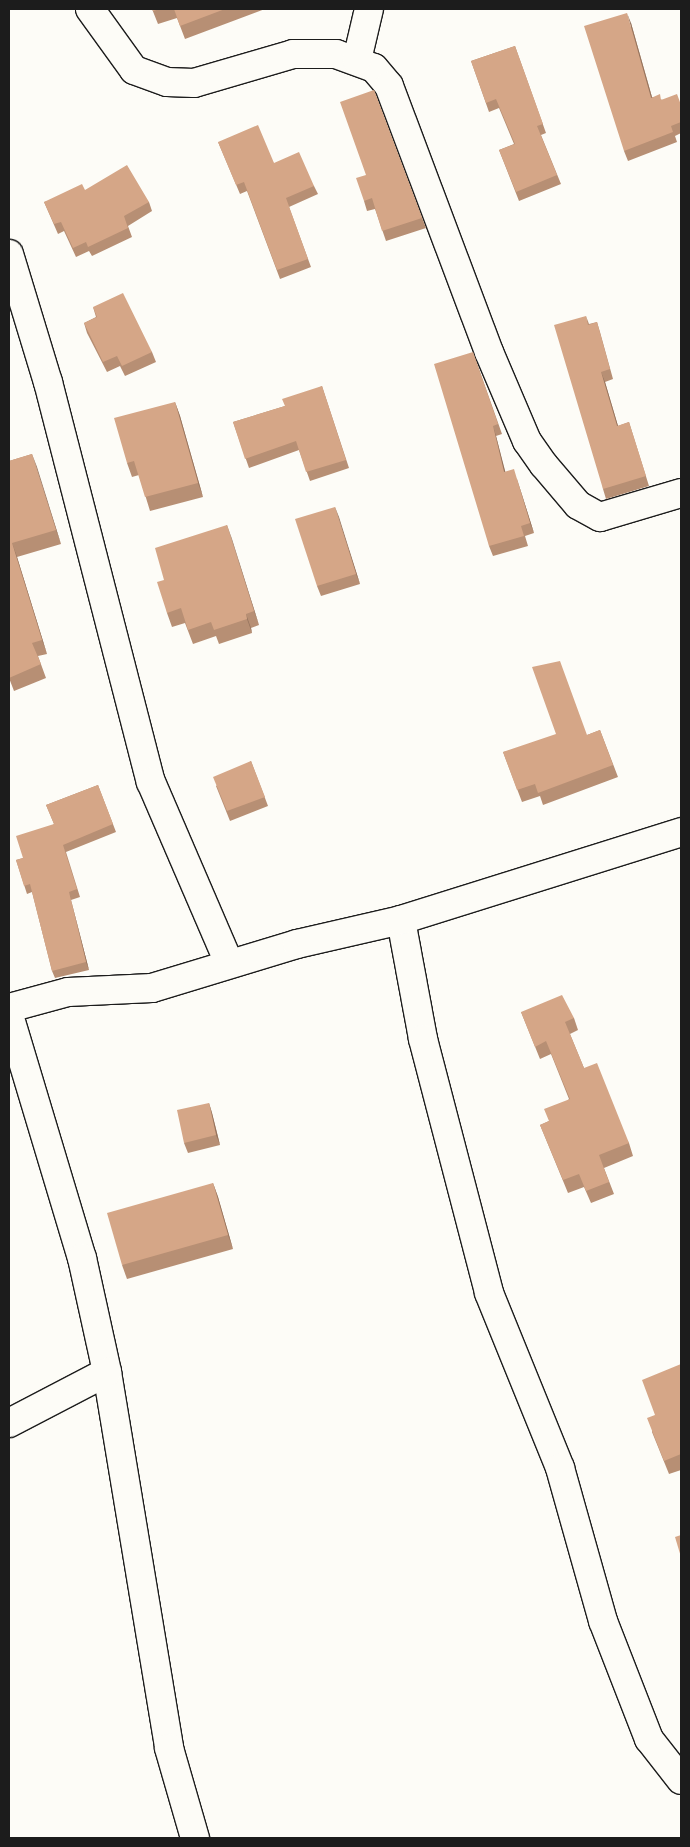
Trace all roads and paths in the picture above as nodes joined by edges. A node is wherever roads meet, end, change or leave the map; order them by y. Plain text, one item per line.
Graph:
1 (90, 9) edge
2 (369, 9) edge
3 (357, 60) junction
4 (9, 254) edge
5 (681, 493) edge
6 (681, 832) edge
7 (401, 920) junction
8 (228, 963) junction
9 (9, 1008) edge
10 (9, 1015) edge
11 (107, 1372) junction
12 (9, 1423) edge
13 (681, 1780) edge
14 (194, 1838) edge

1 - 3 street
2 - 3 street
3 - 5 street
4 - 8 street
6 - 7 street
7 - 8 street
7 - 13 street
8 - 9 street
10 - 11 street
11 - 12 street
11 - 14 street

